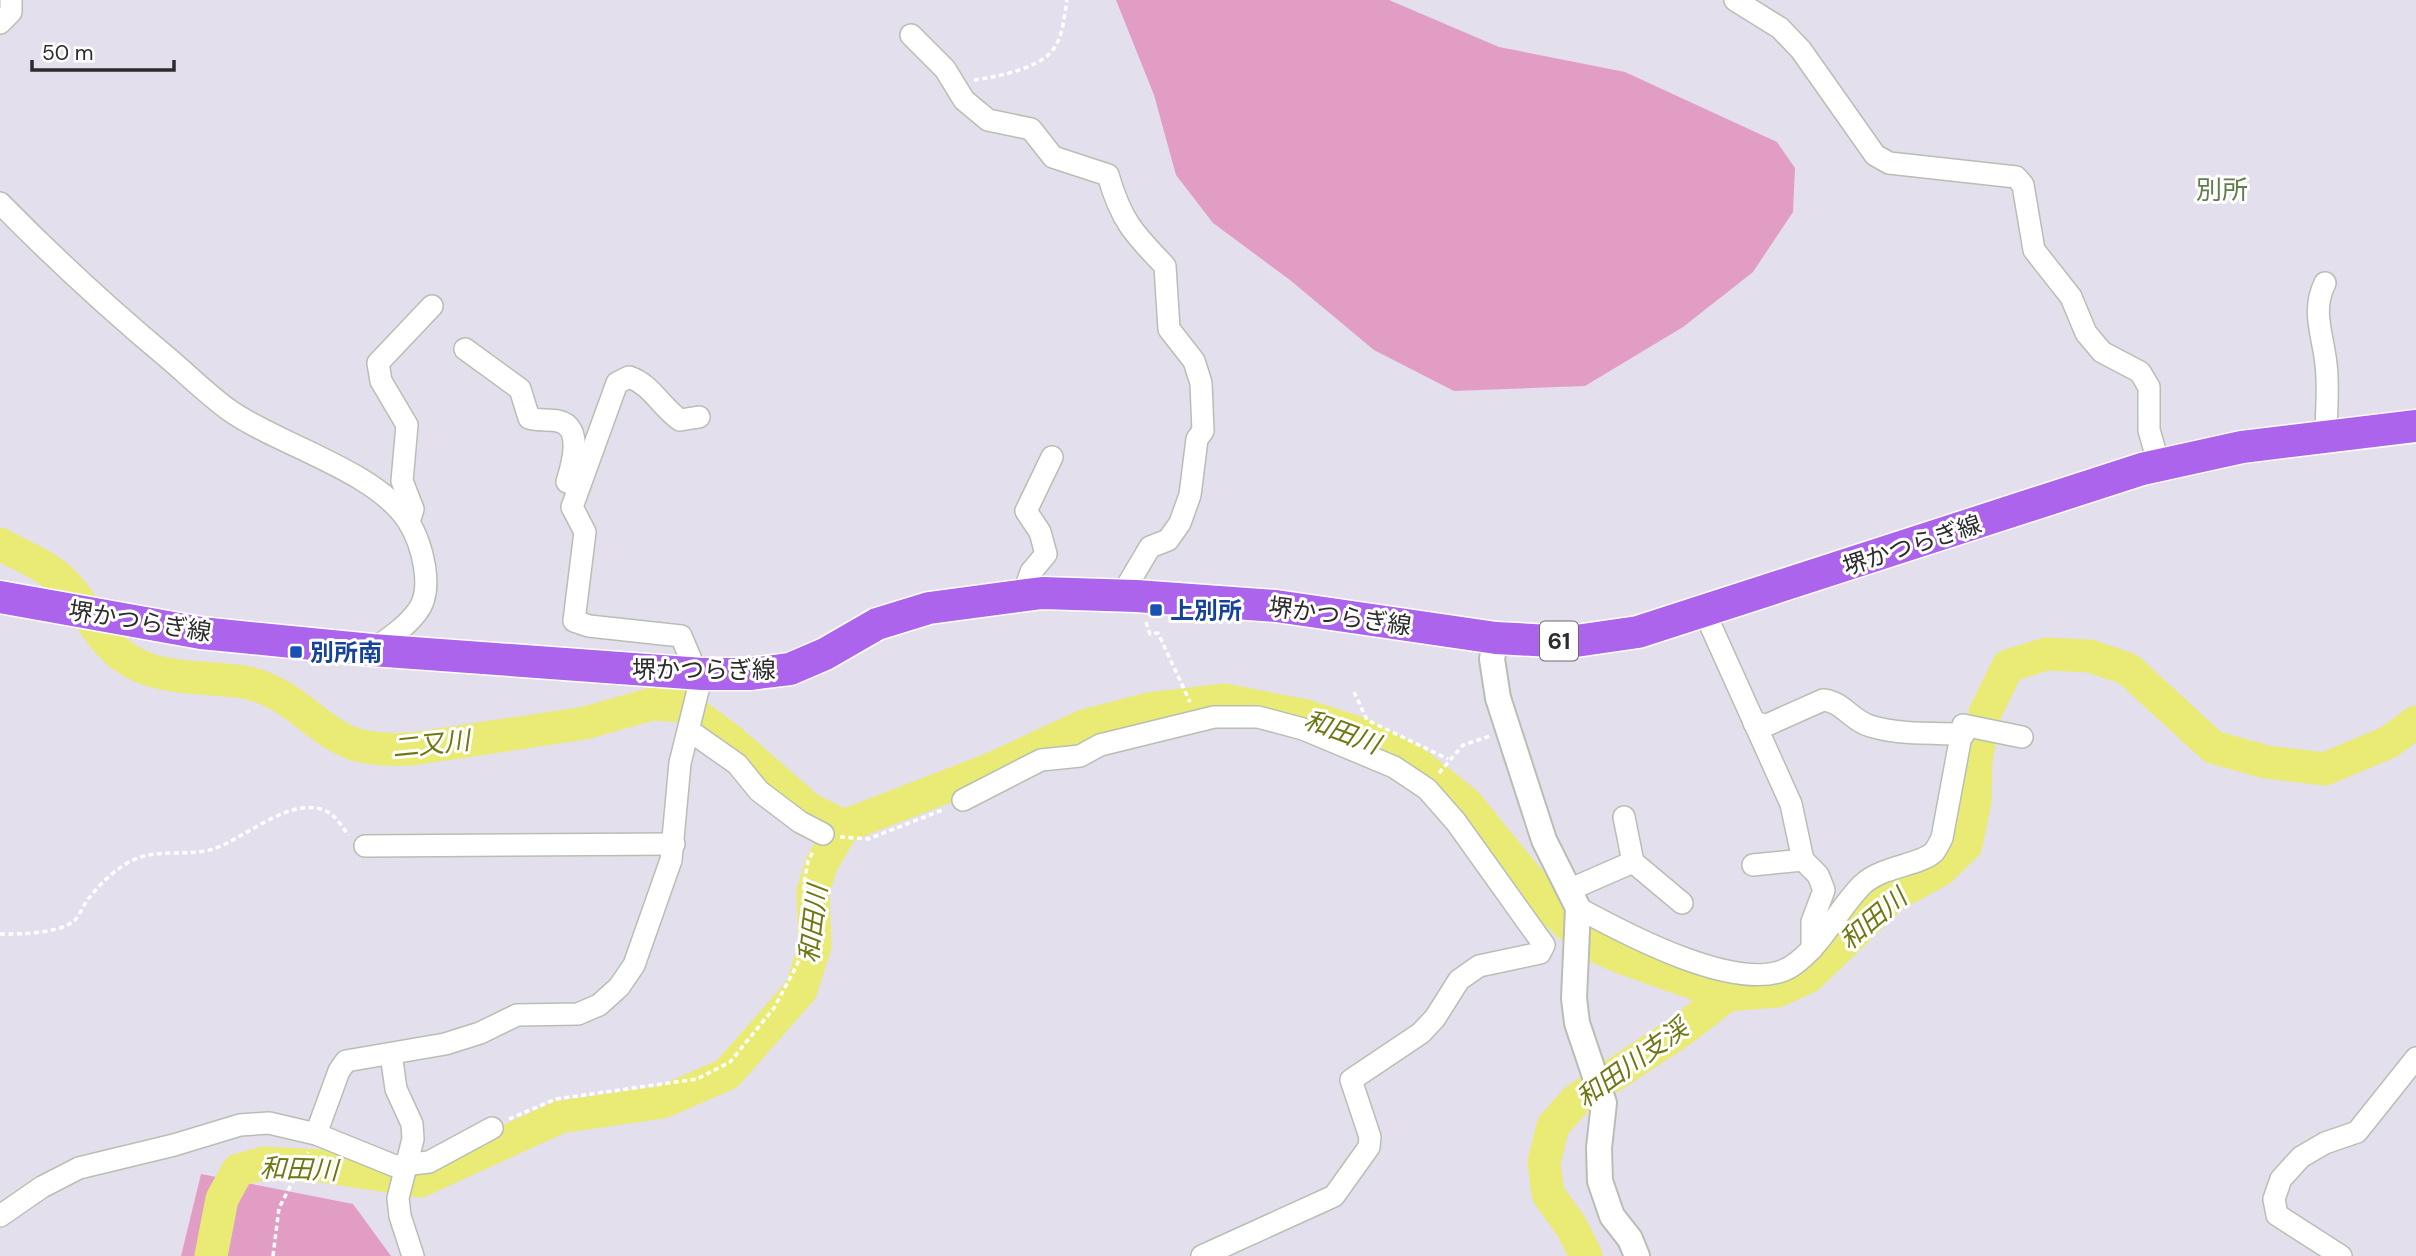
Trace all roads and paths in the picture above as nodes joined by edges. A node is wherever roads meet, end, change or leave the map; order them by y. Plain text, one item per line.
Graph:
1 (11, 0) edge
2 (1067, 0) edge
3 (1735, 0) edge
4 (0, 23) edge
5 (911, 35) dead end
6 (952, 79) junction
7 (0, 203) edge
8 (2325, 282) dead end
9 (432, 306) dead end
10 (465, 349) dead end
11 (699, 416) dead end
12 (2416, 426) edge
13 (2326, 437) junction
14 (1052, 457) dead end
15 (2159, 466) junction
16 (572, 507) junction
17 (409, 522) junction
18 (1023, 595) junction
19 (1129, 596) junction
20 (0, 597) edge
21 (1704, 611) junction
22 (1496, 638) junction
23 (372, 650) junction
24 (699, 674) junction
25 (1354, 692) dead end
26 (1188, 693) dead end
27 (1754, 723) junction
28 (1508, 729) junction
29 (690, 730) junction
30 (1964, 734) junction
31 (2022, 737) dead end
32 (1448, 759) junction
33 (1444, 767) dead end
34 (963, 800) joint
35 (1624, 817) dead end
36 (823, 834) joint
37 (855, 839) dead end
38 (674, 844) junction
39 (365, 846) joint
40 (1803, 860) junction
41 (1633, 862) junction
42 (1753, 865) dead end
43 (1682, 903) dead end
44 (1576, 906) junction
45 (0, 934) edge
46 (1544, 945) junction
47 (1812, 948) junction
48 (1573, 965) junction
49 (391, 1054) junction
50 (2416, 1058) edge
51 (492, 1128) joint
52 (314, 1139) junction
53 (407, 1165) junction
54 (0, 1216) edge
55 (273, 1256) edge
56 (413, 1256) edge
57 (1202, 1256) edge
58 (1637, 1256) edge
59 (2341, 1256) edge

1 - 4 street
2 - 6 path
3 - 15 street
5 - 6 street
6 - 19 street
7 - 17 street
8 - 13 street
9 - 17 street
10 - 16 street
11 - 16 street
12 - 13 main road, 堺かつらぎ線 / 61
13 - 15 main road, 堺かつらぎ線 / 61
14 - 18 street
15 - 21 main road, 堺かつらぎ線 / 61
16 - 24 street
17 - 23 street
18 - 19 main road, 堺かつらぎ線 / 61
18 - 24 main road, 堺かつらぎ線 / 61
19 - 22 main road, 堺かつらぎ線 / 61
19 - 26 path
20 - 23 main road, 堺かつらぎ線 / 61
21 - 22 main road, 堺かつらぎ線 / 61
21 - 27 street
22 - 28 street
23 - 24 main road, 堺かつらぎ線 / 61
24 - 29 street
25 - 32 path
27 - 30 street
27 - 40 street
28 - 32 path
28 - 44 street
29 - 36 street
29 - 38 street
30 - 31 street
30 - 47 street
32 - 33 path
34 - 37 path
34 - 46 street
35 - 41 street
36 - 51 path
38 - 39 street
38 - 49 street
39 - 45 path
40 - 42 street
40 - 47 street
41 - 43 street
41 - 44 street
44 - 47 street
44 - 48 street
46 - 48 street
46 - 57 street
48 - 58 street
49 - 52 street
49 - 53 street
50 - 59 street
51 - 53 street
52 - 53 street
52 - 54 street
52 - 55 path
53 - 56 street

